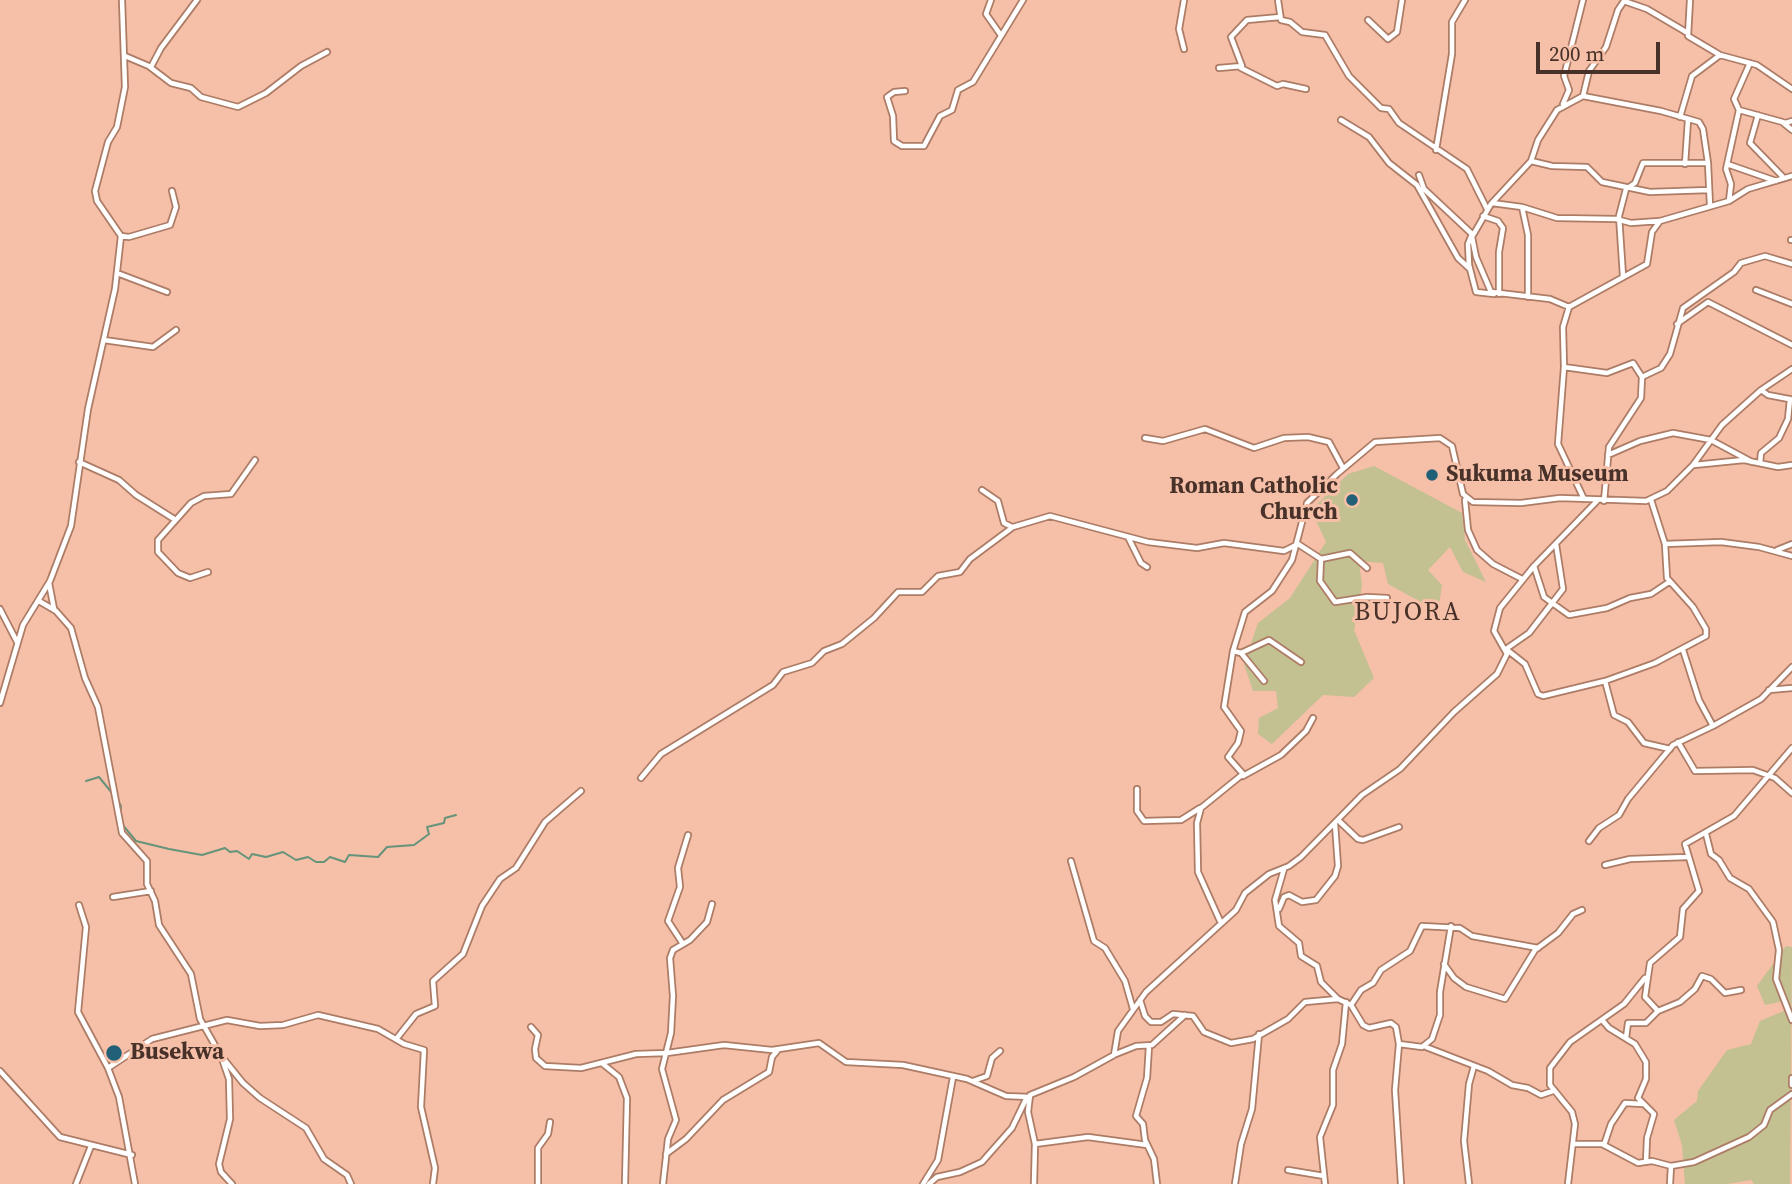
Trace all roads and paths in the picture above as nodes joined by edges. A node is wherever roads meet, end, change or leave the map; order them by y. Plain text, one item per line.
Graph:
1 (122, 0) edge
2 (197, 0) edge
3 (990, 0) edge
4 (1023, 0) edge
5 (1184, 0) edge
6 (1278, 0) edge
7 (1402, 0) edge
8 (1465, 0) edge
9 (1583, 0) edge
10 (1690, 0) edge
11 (1280, 18) junction
12 (1368, 20) dead end
13 (1686, 32) junction
14 (1000, 34) junction
15 (1184, 48) dead end
16 (327, 52) dead end
17 (1720, 55) junction
18 (125, 56) junction
19 (1750, 63) junction
20 (150, 67) junction
21 (1219, 68) dead end
22 (1240, 68) junction
23 (1306, 89) dead end
24 (1792, 89) edge
25 (905, 91) dead end
26 (1583, 96) junction
27 (1563, 104) junction
28 (1739, 110) junction
29 (1758, 115) junction
30 (1680, 117) junction
31 (1341, 120) dead end
32 (1688, 120) junction
33 (1792, 121) edge
34 (1781, 122) junction
35 (1792, 130) edge
36 (1436, 150) junction
37 (1531, 161) junction
38 (1708, 163) junction
39 (1685, 164) junction
40 (1727, 164) junction
41 (1419, 176) dead end
42 (1792, 176) edge
43 (1784, 178) junction
44 (1777, 181) junction
45 (1629, 187) junction
46 (1709, 190) junction
47 (172, 191) dead end
48 (1729, 201) junction
49 (1489, 206) junction
50 (1710, 206) junction
51 (1522, 207) junction
52 (1483, 216) junction
53 (1619, 220) junction
54 (1660, 221) junction
55 (1472, 234) junction
56 (121, 236) junction
57 (129, 237) junction
58 (120, 243) junction
59 (1792, 264) edge
60 (1470, 269) junction
61 (117, 273) junction
62 (1623, 276) junction
63 (1756, 290) dead end
64 (167, 292) dead end
65 (1703, 293) junction
66 (1497, 294) junction
67 (1528, 297) junction
68 (1708, 302) junction
69 (1792, 304) edge
70 (1569, 307) junction
71 (1677, 324) junction
72 (176, 330) dead end
73 (104, 340) junction
74 (1792, 345) edge
75 (1564, 367) junction
76 (1792, 369) edge
77 (1642, 377) junction
78 (1760, 390) junction
79 (1791, 399) edge
80 (1145, 438) dead end
81 (1711, 440) junction
82 (1607, 455) junction
83 (255, 460) dead end
84 (79, 462) junction
85 (1752, 462) junction
86 (1760, 463) junction
87 (1693, 465) junction
88 (1792, 465) edge
89 (1343, 468) junction
90 (982, 490) dead end
91 (1465, 499) junction
92 (1584, 499) junction
93 (1597, 500) junction
94 (1651, 500) junction
95 (1604, 501) junction
96 (174, 519) junction
97 (1013, 527) junction
98 (1128, 537) junction
99 (1298, 544) junction
100 (1556, 544) junction
101 (1665, 544) junction
102 (1792, 544) edge
103 (1776, 551) junction
104 (1792, 556) edge
105 (1321, 559) junction
106 (1534, 566) junction
107 (1147, 567) dead end
108 (1367, 568) dead end
109 (208, 572) dead end
110 (1522, 579) junction
111 (1669, 582) junction
112 (49, 583) junction
113 (1387, 598) dead end
114 (38, 601) junction
115 (1554, 602) junction
116 (0, 609) edge
117 (54, 610) junction
118 (6, 620) junction
119 (23, 625) junction
120 (17, 643) junction
121 (1506, 649) junction
122 (1683, 650) junction
123 (1233, 651) junction
124 (1241, 653) junction
125 (1301, 662) dead end
126 (1792, 667) edge
127 (1264, 681) dead end
128 (1605, 681) junction
129 (1792, 688) edge
130 (1769, 690) junction
131 (0, 704) edge
132 (1313, 719) dead end
133 (1713, 726) junction
134 (1678, 742) junction
135 (1792, 748) edge
136 (1670, 749) junction
137 (1769, 775) junction
138 (1242, 776) junction
139 (640, 778) dead end
140 (1137, 789) dead end
141 (581, 791) dead end
142 (1792, 793) edge
143 (1201, 807) junction
144 (1337, 821) junction
145 (1399, 827) dead end
146 (1706, 834) junction
147 (688, 835) dead end
148 (1590, 841) dead end
149 (1687, 857) junction
150 (1071, 861) dead end
151 (1605, 865) dead end
152 (1284, 868) junction
153 (150, 891) junction
154 (113, 897) dead end
155 (712, 904) dead end
156 (79, 905) dead end
157 (1278, 910) junction
158 (1582, 910) dead end
159 (1220, 921) junction
160 (1451, 926) junction
161 (683, 944) junction
162 (1538, 948) junction
163 (1444, 964) junction
164 (1646, 977) junction
165 (1741, 990) dead end
166 (1338, 999) junction
167 (1140, 1000) junction
168 (1348, 1004) junction
169 (1133, 1010) junction
170 (1658, 1011) junction
171 (1185, 1015) junction
172 (1602, 1020) junction
173 (1792, 1020) edge
174 (204, 1027) junction
175 (531, 1027) dead end
176 (1259, 1034) junction
177 (397, 1038) junction
178 (1626, 1038) junction
179 (1399, 1044) junction
180 (1149, 1046) junction
181 (1425, 1046) junction
182 (778, 1049) junction
183 (1000, 1051) dead end
184 (667, 1054) junction
185 (1116, 1054) junction
186 (221, 1056) junction
187 (603, 1064) junction
188 (1474, 1066) junction
189 (108, 1068) junction
190 (0, 1071) edge
191 (953, 1077) junction
192 (1792, 1078) edge
193 (972, 1081) junction
194 (1792, 1085) edge
195 (1553, 1091) junction
196 (1792, 1094) edge
197 (1028, 1097) junction
198 (1644, 1104) junction
199 (550, 1122) dead end
200 (1035, 1144) junction
201 (1575, 1144) junction
202 (1147, 1145) junction
203 (1604, 1145) junction
204 (91, 1146) junction
205 (132, 1155) junction
206 (665, 1155) junction
207 (1646, 1162) junction
208 (1671, 1166) junction
209 (1288, 1170) dead end
210 (1324, 1176) junction
211 (1569, 1183) edge
212 (76, 1184) edge
213 (135, 1184) edge
214 (232, 1184) edge
215 (351, 1184) edge
216 (433, 1184) edge
217 (538, 1184) edge
218 (625, 1184) edge
219 (663, 1184) edge
220 (923, 1184) edge
221 (929, 1184) edge
222 (1034, 1184) edge
223 (1157, 1184) edge
224 (1235, 1184) edge
225 (1325, 1184) edge
226 (1401, 1184) edge
227 (1469, 1184) edge
228 (1670, 1184) edge

1 - 18 street
2 - 20 street
3 - 14 street
4 - 14 street
5 - 15 street
6 - 11 street
7 - 12 street
8 - 36 street
9 - 27 street
10 - 13 street
11 - 22 street
11 - 36 street
13 - 17 street
13 - 26 street
14 - 25 street
16 - 20 street
17 - 19 street
17 - 30 street
18 - 20 street
18 - 56 street
19 - 24 street
19 - 28 street
21 - 22 street
22 - 23 street
26 - 27 street
26 - 30 street
27 - 37 street
28 - 29 street
28 - 40 street
29 - 34 street
29 - 43 street
30 - 32 street
31 - 60 street
32 - 38 street
32 - 39 street
33 - 34 street
34 - 35 street
36 - 49 street
37 - 45 street
37 - 49 street
38 - 39 street
38 - 46 street
39 - 45 street
40 - 44 street
40 - 48 street
41 - 55 street
42 - 43 street
43 - 44 street
44 - 48 street
45 - 46 street
45 - 53 street
46 - 50 street
47 - 57 street
48 - 50 street
49 - 51 street
49 - 52 street
50 - 54 street
51 - 53 street
51 - 67 street
52 - 55 street
52 - 66 street
53 - 54 street
53 - 62 street
54 - 62 street
55 - 60 street
55 - 66 street
56 - 57 street
56 - 58 street
57 - 58 street
58 - 61 street
59 - 65 street
60 - 66 street
61 - 64 street
61 - 73 street
62 - 70 street
63 - 69 street
65 - 68 street
65 - 71 street
66 - 67 street
67 - 70 street
68 - 71 street
68 - 74 street
70 - 75 street
71 - 77 street
72 - 73 street
73 - 84 street
75 - 77 street
75 - 92 street
76 - 78 street
77 - 82 street
78 - 79 street
78 - 81 street
79 - 86 street
80 - 89 street
81 - 82 street
81 - 85 street
81 - 87 street
82 - 95 street
83 - 96 street
84 - 96 street
84 - 112 street
85 - 86 street
85 - 87 street
86 - 88 street
87 - 94 street
89 - 91 street
89 - 99 street
90 - 97 street
91 - 92 street
91 - 110 street
92 - 93 street
93 - 95 street
93 - 100 street
94 - 95 street
94 - 101 street
96 - 109 street
97 - 98 street
97 - 139 street
98 - 99 street
98 - 107 street
99 - 105 street
99 - 123 street
100 - 106 street
100 - 115 street
101 - 103 street
101 - 111 street
102 - 103 street
103 - 104 street
105 - 108 street
105 - 113 street
106 - 110 street
106 - 115 street
110 - 121 street
111 - 115 street
111 - 122 street
112 - 114 street
112 - 117 street
114 - 117 street
114 - 119 street
115 - 121 street
116 - 118 street
117 - 153 street
118 - 119 street
118 - 120 street
119 - 120 street
120 - 131 street
121 - 128 street
121 - 144 street
122 - 128 street
122 - 133 street
123 - 124 street
123 - 138 street
124 - 125 street
124 - 127 street
126 - 130 street
128 - 136 street
129 - 130 street
130 - 133 street
132 - 138 street
133 - 134 street
134 - 136 street
134 - 137 street
135 - 137 street
136 - 148 street
137 - 142 street
137 - 146 street
138 - 143 street
140 - 143 street
141 - 177 street
143 - 159 street
144 - 145 street
144 - 152 street
144 - 157 street
146 - 149 street
146 - 173 street
147 - 161 street
149 - 151 street
149 - 164 street
150 - 169 street
152 - 157 street
152 - 159 street
153 - 154 street
153 - 174 street
155 - 161 street
156 - 189 street
157 - 166 street
158 - 162 street
159 - 167 street
160 - 162 street
160 - 163 street
160 - 168 street
161 - 184 street
162 - 163 street
163 - 181 street
164 - 170 street
164 - 172 street
165 - 170 street
166 - 168 street
166 - 176 street
167 - 169 street
167 - 171 street
168 - 179 street
168 - 210 street
169 - 185 street
170 - 178 street
171 - 176 street
171 - 180 street
172 - 178 street
172 - 195 street
174 - 177 street
174 - 186 street
174 - 189 street
175 - 187 street
176 - 224 street
177 - 216 street
178 - 198 street
179 - 181 street
179 - 226 street
180 - 185 street
180 - 202 street
181 - 188 street
182 - 184 street
182 - 191 street
182 - 206 street
183 - 193 street
184 - 187 street
184 - 206 street
185 - 197 street
186 - 214 street
186 - 215 street
187 - 218 street
188 - 195 street
188 - 227 street
189 - 205 street
190 - 204 street
191 - 193 street
191 - 220 street
192 - 194 street
193 - 197 street
195 - 201 street
196 - 208 street
197 - 200 street
197 - 221 street
198 - 203 street
198 - 207 street
199 - 217 street
200 - 202 street
200 - 222 street
201 - 203 street
201 - 211 street
202 - 223 street
203 - 207 street
204 - 205 street
204 - 212 street
205 - 213 street
206 - 219 street
207 - 208 street
208 - 228 street
209 - 210 street
210 - 225 street

